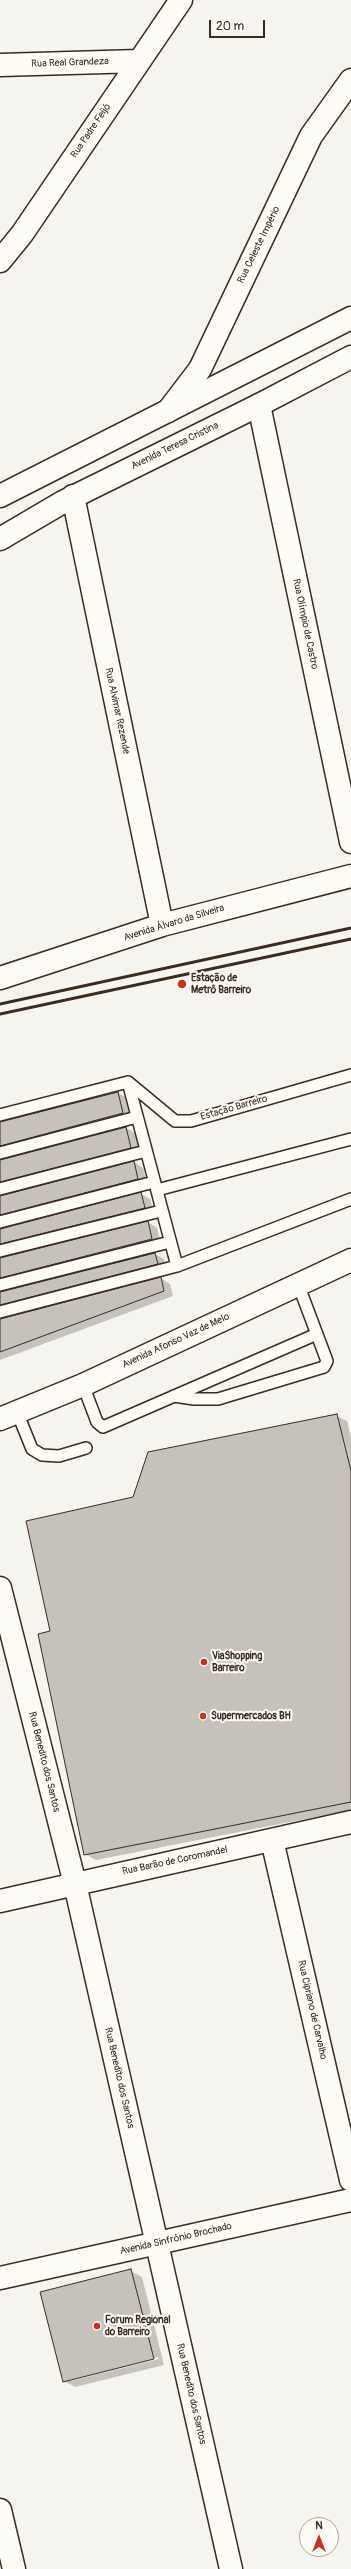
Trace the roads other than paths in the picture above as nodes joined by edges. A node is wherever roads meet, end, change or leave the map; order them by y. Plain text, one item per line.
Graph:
1 (181, 0) edge
2 (139, 61) junction
3 (0, 65) edge
4 (351, 80) edge
5 (0, 261) edge
6 (351, 318) edge
7 (351, 357) edge
8 (260, 405) junction
9 (168, 411) junction
10 (0, 496) edge
11 (73, 496) junction
12 (0, 539) edge
13 (351, 842) edge
14 (351, 876) edge
15 (162, 925) junction
16 (0, 978) edge
17 (351, 1075) edge
18 (128, 1082) junction
19 (0, 1115) edge
20 (137, 1117) junction
21 (351, 1139) edge
22 (146, 1151) junction
23 (0, 1153) edge
24 (155, 1186) junction
25 (0, 1189) edge
26 (351, 1200) edge
27 (161, 1210) junction
28 (0, 1222) edge
29 (170, 1242) junction
30 (0, 1252) edge
31 (351, 1260) edge
32 (176, 1266) junction
33 (298, 1284) junction
34 (0, 1285) edge
35 (0, 1312) edge
36 (317, 1334) junction
37 (83, 1385) junction
38 (174, 1396) junction
39 (9, 1416) edge
40 (86, 1448) dead end
41 (0, 1588) edge
42 (351, 1822) edge
43 (272, 1840) junction
44 (75, 1884) junction
45 (0, 1901) edge
46 (351, 2180) edge
47 (351, 2200) edge
48 (156, 2243) junction
49 (0, 2278) edge
50 (0, 2510) edge
51 (14, 2569) edge
52 (230, 2569) edge

1 - 2 street, Rua Padre Feijó
2 - 3 street, Rua Real Grandeza
2 - 5 street, Rua Padre Feijó
4 - 9 street, Rua Celeste Império
6 - 9 street
7 - 8 street, Avenida Teresa Cristina
8 - 11 street, Avenida Teresa Cristina
8 - 13 street, Rua Olímpio de Castro
9 - 10 street
11 - 12 street, Avenida Teresa Cristina
11 - 15 street, Rua Alvimar Rezende
14 - 15 street, Avenida Álvaro da Silveira
15 - 16 street, Avenida Álvaro da Silveira
17 - 18 lane, Estação Barreiro
18 - 19 lane
18 - 20 lane
20 - 22 lane
20 - 23 lane
21 - 24 lane
22 - 24 lane
22 - 25 lane
24 - 27 lane
24 - 28 lane
26 - 32 lane
27 - 29 lane
27 - 30 lane
29 - 32 lane
29 - 34 lane
31 - 33 street, Avenida Afonso Vaz de Melo
32 - 35 lane
33 - 36 lane
33 - 37 street, Avenida Afonso Vaz de Melo
36 - 38 lane
36 - 38 lane
37 - 38 lane
37 - 39 street, Avenida Afonso Vaz de Melo
39 - 40 lane
41 - 44 street, Rua Benedito dos Santos
42 - 43 street, Rua Barão de Coromandel
43 - 44 street, Rua Barão de Coromandel
43 - 46 street, Rua Cipriano de Carvalho
44 - 45 street, Rua Barão de Coromandel
44 - 48 street, Rua Benedito dos Santos
47 - 48 street, Avenida Sinfrônio Brochado
48 - 49 street, Avenida Sinfrônio Brochado
48 - 52 street, Rua Benedito dos Santos
50 - 51 street

